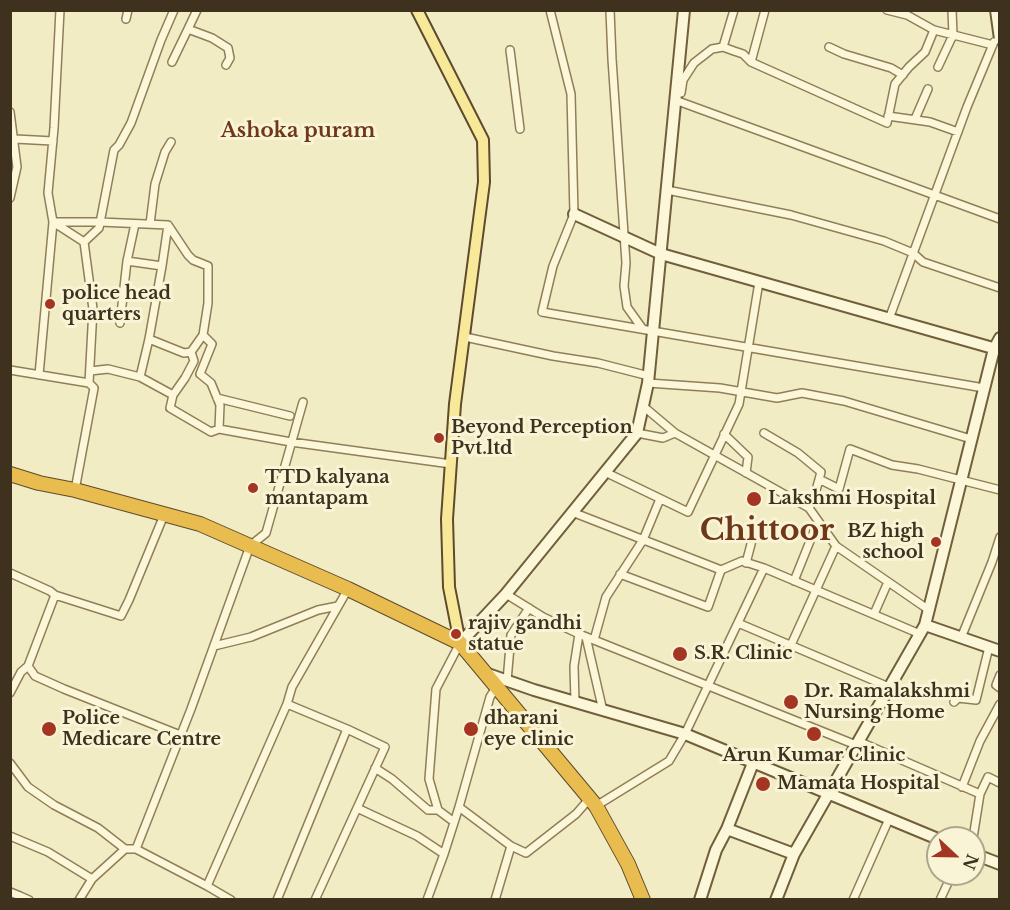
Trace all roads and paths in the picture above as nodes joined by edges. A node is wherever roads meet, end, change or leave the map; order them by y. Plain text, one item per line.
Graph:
1 (60, 10) edge
2 (128, 10) edge
3 (174, 10) edge
4 (197, 10) edge
5 (417, 10) edge
6 (549, 10) edge
7 (610, 10) edge
8 (684, 10) edge
9 (734, 10) edge
10 (765, 10) edge
11 (886, 10) edge
12 (952, 10) edge
13 (996, 10) edge
14 (908, 13) edge
15 (126, 19) dead end
16 (188, 29) junction
17 (934, 30) junction
18 (999, 32) edge
19 (953, 35) junction
20 (996, 42) edge
21 (723, 47) junction
22 (829, 47) dead end
23 (510, 50) dead end
24 (172, 62) dead end
25 (751, 62) junction
26 (226, 65) dead end
27 (938, 67) dead end
28 (903, 75) junction
29 (928, 89) dead end
30 (677, 101) junction
31 (10, 112) edge
32 (888, 117) junction
33 (915, 119) junction
34 (520, 129) dead end
35 (958, 132) junction
36 (53, 141) junction
37 (14, 142) edge
38 (171, 142) dead end
39 (667, 190) junction
40 (935, 195) junction
41 (10, 198) edge
42 (574, 214) junction
43 (999, 219) edge
44 (53, 222) junction
45 (100, 222) junction
46 (135, 224) junction
47 (150, 225) junction
48 (168, 225) junction
49 (624, 237) junction
50 (84, 242) junction
51 (913, 253) junction
52 (661, 254) junction
53 (128, 261) junction
54 (162, 266) junction
55 (759, 282) junction
56 (999, 288) edge
57 (889, 319) junction
58 (120, 323) dead end
59 (642, 328) junction
60 (653, 330) junction
61 (203, 335) junction
62 (465, 337) junction
63 (999, 338) edge
64 (149, 339) junction
65 (748, 348) junction
66 (997, 349) edge
67 (191, 352) junction
68 (10, 370) edge
69 (90, 371) junction
70 (39, 375) junction
71 (140, 377) junction
72 (649, 379) junction
73 (89, 384) junction
74 (984, 388) junction
75 (741, 392) junction
76 (173, 395) junction
77 (217, 398) junction
78 (303, 402) dead end
79 (643, 406) junction
80 (290, 416) dead end
81 (219, 429) junction
82 (675, 433) junction
83 (764, 433) dead end
84 (637, 434) junction
85 (724, 434) junction
86 (971, 439) junction
87 (291, 442) junction
88 (714, 456) junction
89 (451, 464) junction
90 (605, 472) junction
91 (746, 473) junction
92 (10, 474) edge
93 (819, 480) junction
94 (961, 482) junction
95 (75, 490) junction
96 (999, 490) edge
97 (660, 498) junction
98 (809, 508) junction
99 (572, 512) junction
100 (165, 514) junction
101 (818, 521) junction
102 (755, 529) dead end
103 (999, 537) edge
104 (643, 540) junction
105 (250, 546) junction
106 (836, 546) junction
107 (746, 563) junction
108 (764, 568) junction
109 (721, 570) junction
110 (10, 573) edge
111 (620, 574) junction
112 (794, 581) junction
113 (888, 582) junction
114 (348, 589) junction
115 (817, 590) junction
116 (506, 594) junction
117 (55, 595) junction
118 (338, 606) junction
119 (529, 608) junction
120 (929, 610) junction
121 (874, 614) junction
122 (738, 623) junction
123 (923, 630) junction
124 (579, 634) junction
125 (590, 638) junction
126 (961, 638) junction
127 (460, 643) junction
128 (791, 645) junction
129 (214, 646) junction
130 (996, 648) edge
131 (27, 666) junction
132 (999, 675) edge
133 (502, 683) junction
134 (709, 684) junction
135 (890, 687) junction
136 (999, 688) edge
137 (10, 693) edge
138 (575, 702) junction
139 (954, 702) dead end
140 (287, 704) junction
141 (999, 704) edge
142 (603, 711) junction
143 (347, 729) junction
144 (685, 734) junction
145 (180, 735) junction
146 (857, 743) junction
147 (10, 763) edge
148 (753, 763) junction
149 (375, 768) junction
150 (999, 783) edge
151 (962, 787) junction
152 (827, 794) junction
153 (980, 794) junction
154 (593, 802) junction
155 (459, 807) junction
156 (357, 808) junction
157 (438, 810) junction
158 (889, 819) junction
159 (454, 822) junction
160 (975, 826) edge
161 (727, 829) junction
162 (926, 834) edge
163 (10, 836) edge
164 (511, 846) junction
165 (125, 849) junction
166 (136, 849) junction
167 (444, 854) junction
168 (794, 854) junction
169 (92, 879) junction
170 (207, 886) junction
171 (946, 886) edge
172 (10, 892) edge
173 (19, 898) edge
174 (29, 900) edge
175 (79, 900) edge
176 (231, 900) edge
177 (277, 900) edge
178 (315, 900) edge
179 (427, 900) edge
180 (495, 900) edge
181 (643, 900) edge
182 (700, 900) edge
183 (776, 900) edge
184 (853, 900) edge
185 (940, 900) edge

1 - 36 street
2 - 15 street
3 - 45 street
4 - 16 street
5 - 62 main road
6 - 42 street
7 - 49 street
8 - 30 street
9 - 21 street
10 - 25 street
11 - 14 street
12 - 19 street
13 - 18 street
14 - 17 street
16 - 24 street
16 - 26 street
17 - 19 street
17 - 28 street
18 - 20 street
19 - 20 street
19 - 27 street
20 - 35 street
21 - 25 street
21 - 30 street
22 - 28 street
23 - 34 street
25 - 32 street
28 - 32 street
29 - 33 street
30 - 39 street
30 - 40 street
31 - 37 street
32 - 33 street
33 - 35 street
35 - 40 street
36 - 37 street
36 - 44 street
37 - 41 street
38 - 47 street
39 - 51 street
39 - 52 street
40 - 43 street
40 - 51 street
42 - 49 street
42 - 59 street
44 - 45 street
44 - 50 street
44 - 70 street
45 - 46 street
45 - 50 street
46 - 47 street
46 - 53 street
47 - 48 street
48 - 54 street
48 - 61 street
49 - 52 street
49 - 59 street
50 - 69 street
51 - 56 street
51 - 57 street
52 - 55 street
52 - 60 street
53 - 54 street
53 - 58 street
54 - 64 street
55 - 57 street
55 - 65 street
57 - 66 street
59 - 60 street
60 - 65 street
60 - 72 street
61 - 67 street
61 - 77 street
62 - 72 street
62 - 89 main road
63 - 66 street
64 - 67 street
64 - 71 street
65 - 74 street
65 - 75 street
66 - 74 street
67 - 76 street
68 - 70 street
69 - 71 street
69 - 73 street
70 - 73 street
71 - 76 street
72 - 75 street
72 - 79 street
73 - 95 street
74 - 86 street
75 - 85 street
75 - 86 street
76 - 81 street
77 - 80 street
77 - 81 street
78 - 87 street
79 - 82 street
79 - 84 street
81 - 87 street
82 - 84 street
82 - 88 street
83 - 93 street
84 - 90 street
85 - 88 street
85 - 91 street
86 - 94 street
87 - 89 street
87 - 105 street
88 - 91 street
88 - 97 street
89 - 127 main road
90 - 97 street
90 - 99 street
91 - 98 street
92 - 95 highway
93 - 94 street
93 - 98 street
94 - 96 street
94 - 120 street
95 - 100 highway
97 - 104 street
98 - 101 street
99 - 104 street
99 - 116 street
100 - 105 highway
100 - 117 street
101 - 106 street
101 - 112 street
102 - 107 street
103 - 126 street
104 - 109 street
104 - 111 street
105 - 114 highway
105 - 129 street
106 - 113 street
106 - 115 street
107 - 108 street
107 - 109 street
108 - 112 street
108 - 122 street
109 - 111 street
110 - 117 street
111 - 125 street
112 - 115 street
113 - 120 street
113 - 121 street
114 - 118 street
114 - 127 highway
115 - 121 street
115 - 128 street
116 - 119 street
116 - 127 street
117 - 131 street
118 - 129 street
118 - 140 street
119 - 124 street
119 - 133 street
120 - 123 street
121 - 123 street
122 - 128 street
122 - 134 street
123 - 126 street
123 - 135 street
124 - 125 street
124 - 138 street
125 - 134 street
125 - 142 street
126 - 130 street
127 - 133 highway
127 - 157 street
128 - 135 street
129 - 145 street
130 - 139 street
131 - 137 street
131 - 145 street
132 - 136 street
133 - 138 street
133 - 154 highway
133 - 155 street
134 - 144 street
134 - 146 street
135 - 146 street
138 - 142 street
140 - 143 street
140 - 170 street
141 - 151 street
142 - 144 street
143 - 149 street
143 - 177 street
144 - 148 street
144 - 154 street
145 - 166 street
146 - 151 street
146 - 152 street
147 - 165 street
148 - 152 street
148 - 161 street
149 - 156 street
149 - 157 street
150 - 153 street
151 - 153 street
152 - 158 street
152 - 168 street
153 - 160 street
154 - 164 street
154 - 181 highway
155 - 159 street
155 - 164 street
156 - 167 street
156 - 178 street
157 - 159 street
158 - 162 street
158 - 184 street
159 - 167 street
161 - 168 street
161 - 182 street
163 - 169 street
164 - 180 street
165 - 166 street
165 - 169 street
166 - 170 street
167 - 179 street
168 - 183 street
169 - 175 street
170 - 176 street
171 - 185 street
172 - 173 street
173 - 174 street

